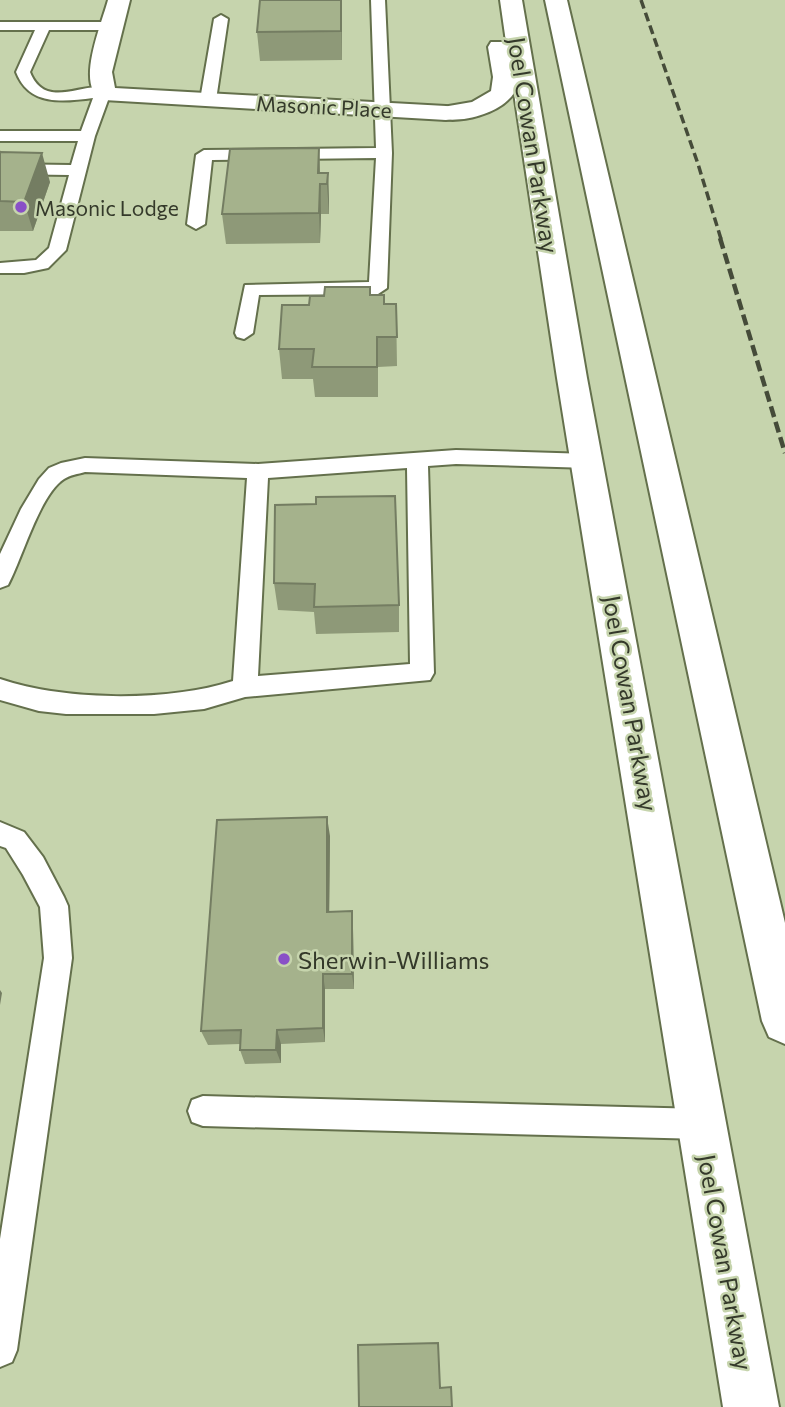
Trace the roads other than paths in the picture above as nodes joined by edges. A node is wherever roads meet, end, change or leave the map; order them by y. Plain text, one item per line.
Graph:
1 (119, 0) edge
2 (378, 0) edge
3 (494, 0) edge
4 (510, 0) edge
5 (556, 0) edge
6 (221, 19) dead end
7 (0, 26) edge
8 (44, 26) junction
9 (115, 26) junction
10 (103, 92) junction
11 (208, 100) junction
12 (384, 109) junction
13 (446, 113) junction
14 (0, 136) edge
15 (88, 136) junction
16 (536, 151) junction
17 (384, 153) junction
18 (0, 169) edge
19 (79, 170) junction
20 (196, 224) dead end
21 (0, 268) edge
22 (244, 333) dead end
23 (417, 461) junction
24 (589, 461) junction
25 (258, 471) junction
26 (0, 579) edge
27 (245, 687) junction
28 (0, 689) edge
29 (0, 834) edge
30 (785, 1021) edge
31 (203, 1111) dead end
32 (703, 1124) junction
33 (0, 1350) edge
34 (751, 1407) edge

1 - 9 main road
2 - 12 lane
3 - 13 main road
4 - 16 main road, Joel Cowan Parkway
5 - 30 main road, Joel Cowan Parkway
6 - 11 lane
7 - 8 lane
8 - 9 lane
8 - 10 lane
9 - 10 main road
10 - 11 main road, Masonic Place
10 - 15 lane
11 - 12 main road, Masonic Place
12 - 13 main road, Masonic Place
12 - 17 lane
13 - 16 main road, Masonic Place
14 - 15 lane
15 - 19 lane
16 - 24 main road, Joel Cowan Parkway
17 - 20 lane
17 - 22 lane
18 - 19 lane
19 - 21 lane
23 - 24 lane
23 - 25 lane
23 - 27 lane
24 - 32 main road, Joel Cowan Parkway
25 - 26 lane
25 - 27 lane
27 - 28 lane
29 - 33 lane
31 - 32 lane
32 - 34 main road, Joel Cowan Parkway

